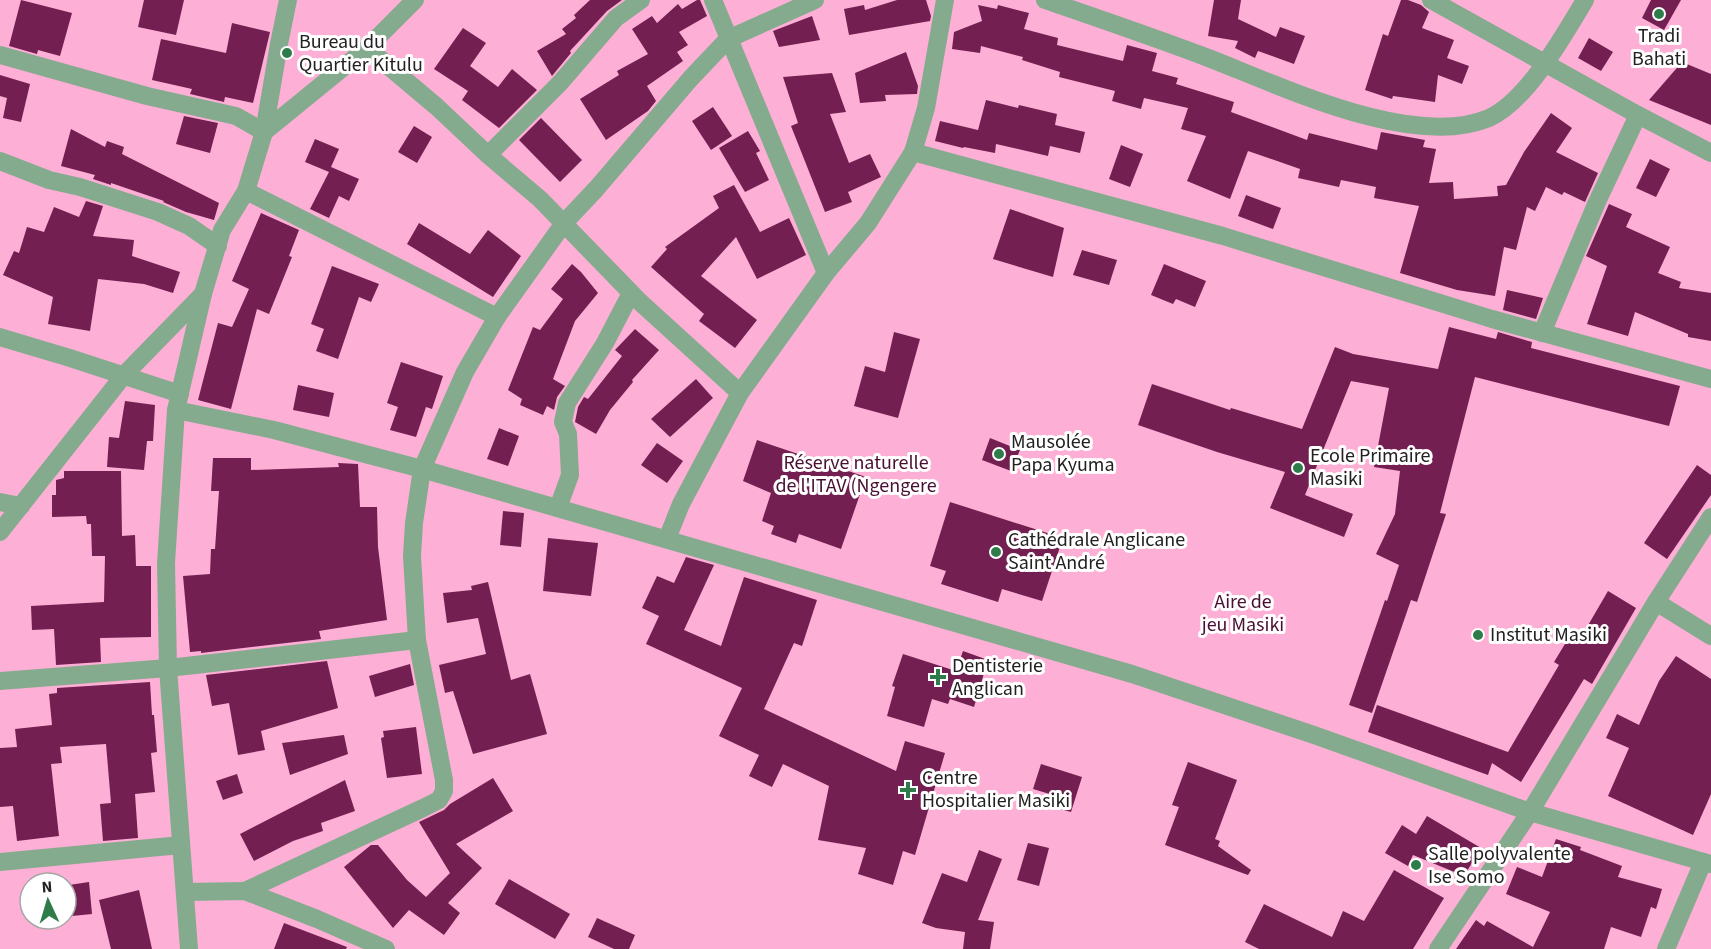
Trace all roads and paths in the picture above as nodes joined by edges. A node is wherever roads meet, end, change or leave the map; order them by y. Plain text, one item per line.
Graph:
1 (288, 0) edge
2 (415, 0) edge
3 (641, 0) edge
4 (713, 0) edge
5 (815, 0) edge
6 (945, 0) edge
7 (1045, 0) edge
8 (1431, 0) edge
9 (1585, 0) edge
10 (728, 39) junction
11 (367, 48) junction
12 (0, 55) edge
13 (1545, 62) junction
14 (1638, 115) junction
15 (264, 132) junction
16 (913, 152) junction
17 (1711, 153) edge
18 (488, 155) junction
19 (0, 161) edge
20 (246, 191) junction
21 (564, 223) junction
22 (218, 246) junction
23 (826, 273) junction
24 (631, 293) junction
25 (203, 294) junction
26 (496, 317) junction
27 (1542, 333) junction
28 (0, 337) edge
29 (124, 375) junction
30 (1711, 379) edge
31 (740, 393) junction
32 (178, 402) junction
33 (422, 469) junction
34 (0, 502) edge
35 (21, 506) junction
36 (558, 508) junction
37 (1711, 517) edge
38 (0, 532) edge
39 (667, 539) junction
40 (1656, 602) junction
41 (1711, 636) edge
42 (417, 640) junction
43 (168, 668) junction
44 (0, 681) edge
45 (1530, 812) junction
46 (181, 845) junction
47 (0, 862) edge
48 (1707, 863) edge
49 (245, 891) junction
50 (185, 892) junction
51 (189, 949) edge
52 (386, 949) edge
53 (1438, 949) edge
54 (1666, 949) edge

1 - 15 street
2 - 11 street
3 - 18 street
4 - 10 street
5 - 10 street
6 - 16 street
7 - 13 street
8 - 13 street
9 - 13 street
10 - 21 street
10 - 23 street
11 - 15 street
11 - 18 street
12 - 15 street
13 - 14 street
14 - 17 street
14 - 27 street
15 - 20 street
16 - 23 street
16 - 27 street
18 - 21 street
19 - 22 street
20 - 22 street
20 - 26 street
21 - 24 street
21 - 26 street
22 - 25 street
23 - 31 street
24 - 31 street
24 - 36 street
25 - 29 street
25 - 32 street
26 - 33 street
27 - 30 street
28 - 29 street
29 - 32 street
29 - 35 street
31 - 39 street
32 - 33 street
32 - 43 street
33 - 36 street
33 - 42 street
34 - 35 street
35 - 38 street
36 - 39 street
37 - 40 street
39 - 45 street
40 - 41 street
40 - 45 street
42 - 43 street
42 - 49 street
43 - 44 street
43 - 46 street
45 - 48 street
45 - 53 street
46 - 47 street
46 - 50 street
48 - 54 street
49 - 50 street
49 - 52 street
50 - 51 street

